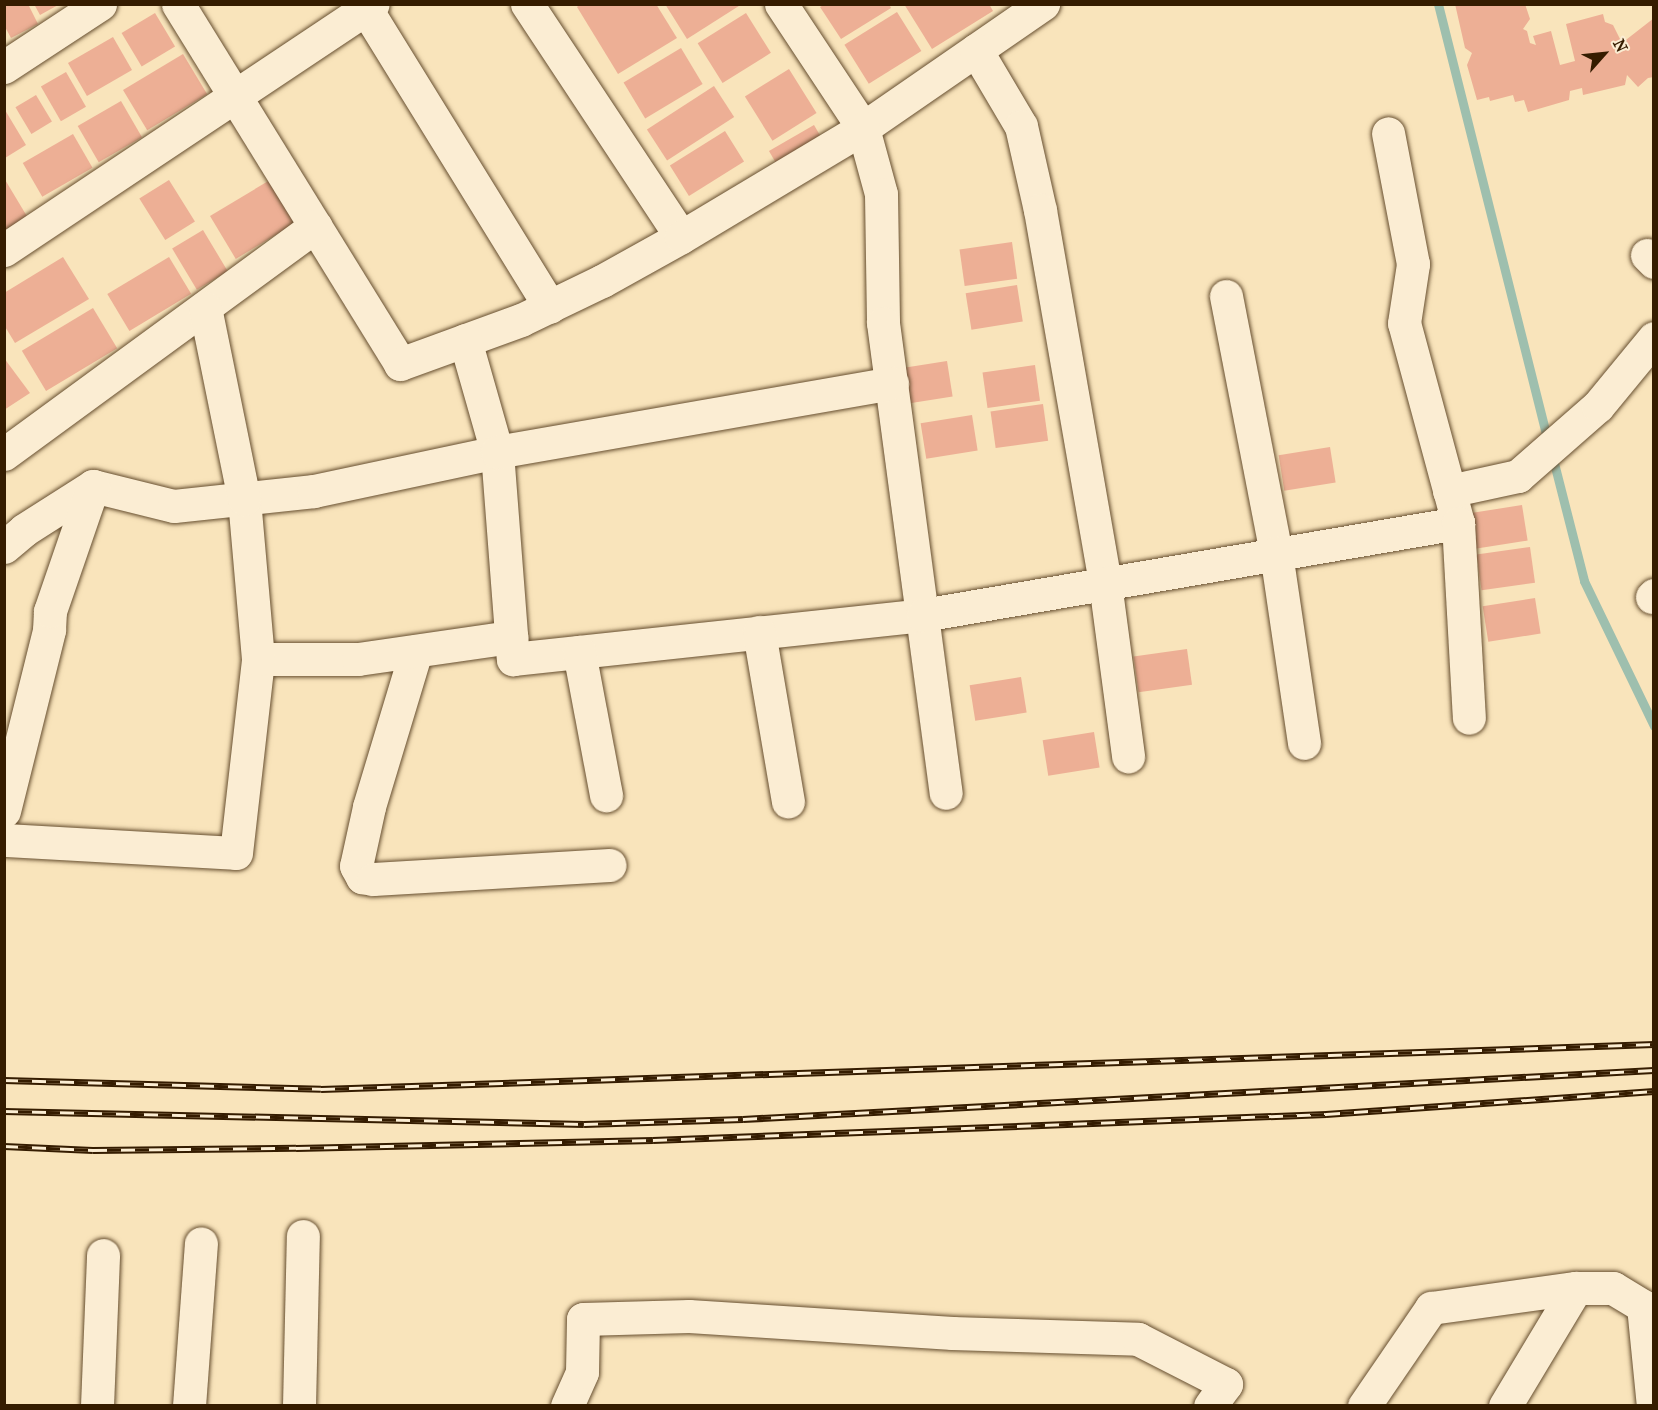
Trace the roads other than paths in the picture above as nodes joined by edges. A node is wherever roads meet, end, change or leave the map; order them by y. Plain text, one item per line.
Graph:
1 (100, 4) edge
2 (178, 4) edge
3 (527, 4) edge
4 (781, 4) edge
5 (369, 7) edge
6 (1025, 9) edge
7 (976, 50) junction
8 (4, 67) edge
9 (234, 95) junction
10 (863, 128) junction
11 (1388, 133) dead end
12 (316, 226) junction
13 (681, 237) junction
14 (4, 249) edge
15 (1226, 296) dead end
16 (550, 306) junction
17 (205, 308) junction
18 (1653, 338) edge
19 (465, 340) junction
20 (892, 383) junction
21 (497, 452) junction
22 (4, 454) edge
23 (93, 486) junction
24 (1449, 490) junction
25 (244, 499) junction
26 (1458, 524) junction
27 (4, 547) edge
28 (1276, 553) junction
29 (1105, 583) junction
30 (922, 615) junction
31 (759, 632) junction
32 (511, 637) junction
33 (416, 651) junction
34 (579, 652) junction
35 (258, 659) junction
36 (1469, 718) dead end
37 (1304, 743) dead end
38 (1128, 756) dead end
39 (946, 793) dead end
40 (606, 795) dead end
41 (788, 802) dead end
42 (4, 811) edge
43 (4, 840) edge
44 (610, 865) dead end
45 (303, 1236) dead end
46 (201, 1243) dead end
47 (103, 1255) dead end
48 (1576, 1288) junction
49 (1218, 1395) edge
50 (97, 1406) edge
51 (189, 1406) edge
52 (299, 1406) edge
53 (567, 1406) edge
54 (1364, 1406) edge
55 (1505, 1406) edge
56 (1653, 1406) edge

1 - 8 street
2 - 9 street
3 - 13 street
4 - 10 street
5 - 9 street
5 - 16 street
6 - 7 street
7 - 10 street
7 - 29 street
9 - 12 street
9 - 14 street
10 - 13 street
10 - 20 street
11 - 24 street
12 - 17 street
12 - 19 street
13 - 16 street
15 - 28 street
16 - 19 street
17 - 22 street
17 - 25 street
18 - 24 street
19 - 21 street
20 - 21 street
20 - 30 street
21 - 25 street
21 - 32 street
23 - 25 street
23 - 27 street
23 - 42 street
24 - 26 street
25 - 35 street
26 - 28 street
26 - 36 street
28 - 29 street
28 - 37 street
29 - 30 street
29 - 38 street
30 - 31 street
30 - 39 street
31 - 34 street
31 - 41 street
32 - 33 street
32 - 34 street
33 - 35 street
33 - 44 street
34 - 40 street
35 - 43 street
45 - 52 street
46 - 51 street
47 - 50 street
48 - 54 street
48 - 55 street
48 - 56 street
49 - 53 street

